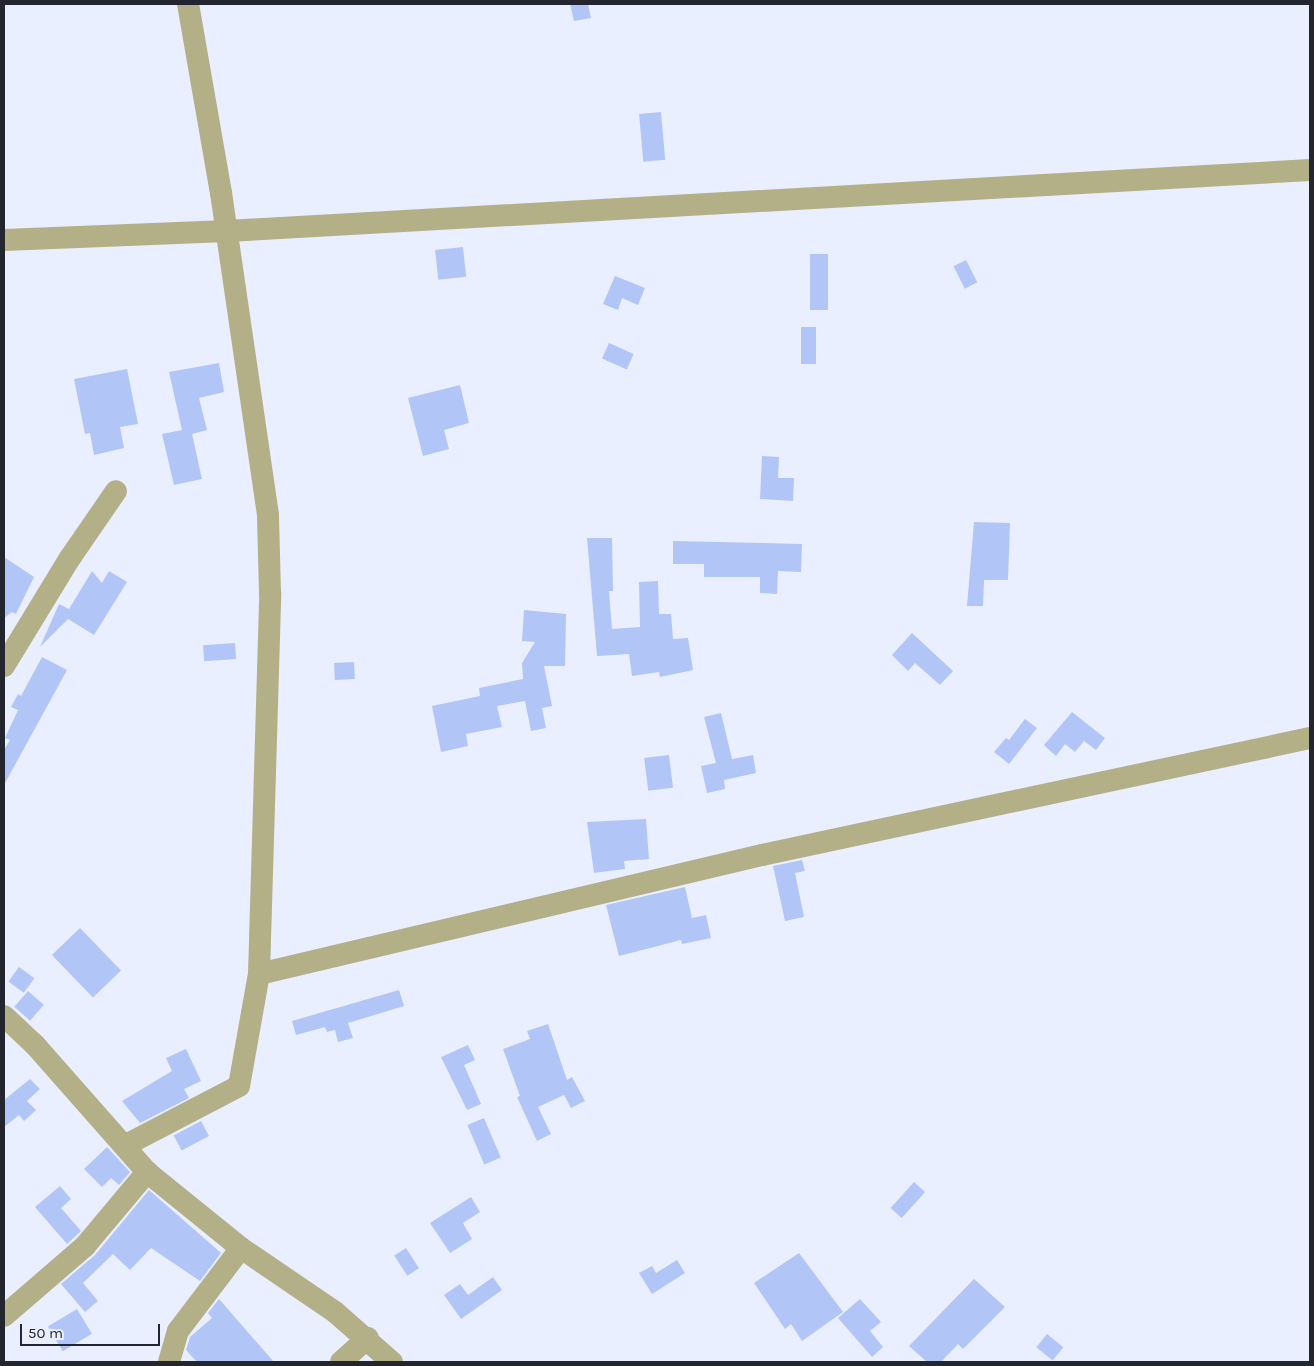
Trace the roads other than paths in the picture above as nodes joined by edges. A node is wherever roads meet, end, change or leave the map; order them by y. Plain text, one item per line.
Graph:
1 (188, 4) edge
2 (1310, 170) edge
3 (227, 231) junction
4 (4, 240) edge
5 (116, 491) dead end
6 (4, 666) edge
7 (1310, 738) edge
8 (259, 974) junction
9 (4, 1016) edge
10 (126, 1145) junction
11 (147, 1172) junction
12 (241, 1248) junction
13 (4, 1316) edge
14 (368, 1338) junction
15 (169, 1362) edge
16 (341, 1362) edge
17 (392, 1362) edge

1 - 3 street
2 - 3 street
3 - 4 street
3 - 8 street
5 - 6 street
7 - 8 street
8 - 10 street
9 - 10 street
10 - 11 street
11 - 12 street
11 - 13 street
12 - 14 street
12 - 15 street
14 - 16 street
14 - 17 street

